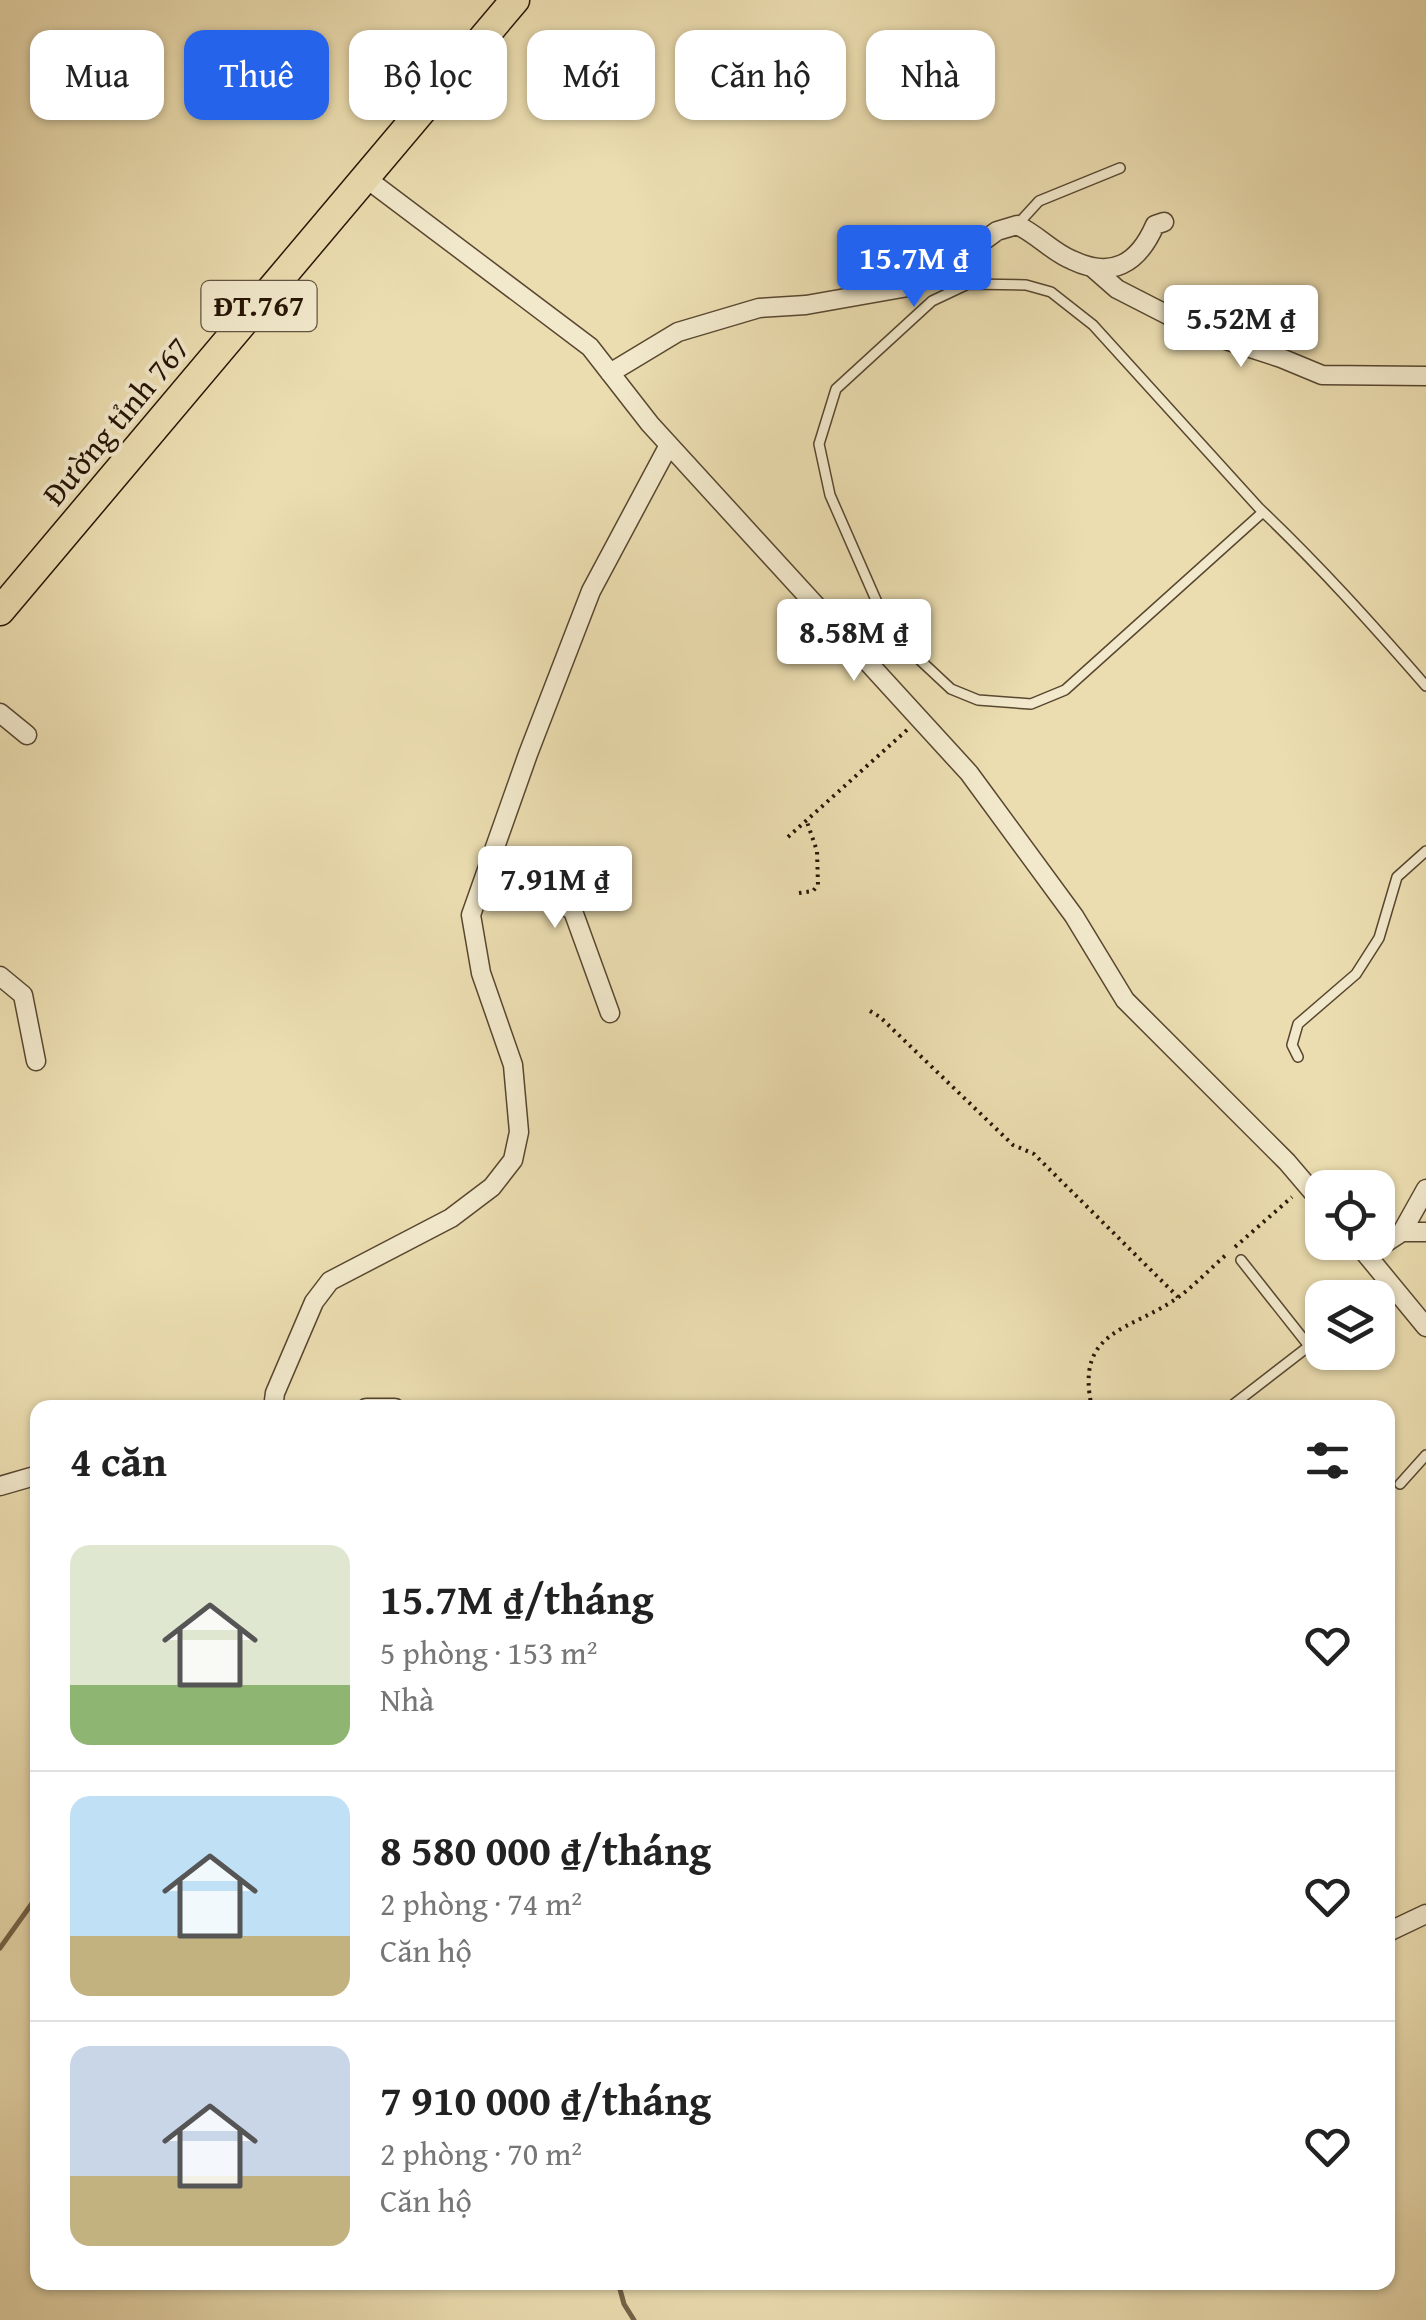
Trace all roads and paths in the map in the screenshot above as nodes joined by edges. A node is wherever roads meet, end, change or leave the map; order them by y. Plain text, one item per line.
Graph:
1 (515, 0) edge
2 (1120, 168) dead end
3 (367, 179) junction
4 (1164, 222) dead end
5 (1017, 225) junction
6 (1089, 265) junction
7 (942, 270) junction
8 (932, 301) junction
9 (610, 373) junction
10 (1426, 376) edge
11 (669, 445) junction
12 (1264, 512) junction
13 (0, 611) edge
14 (1426, 686) edge
15 (0, 713) edge
16 (919, 719) junction
17 (27, 735) dead end
18 (806, 819) junction
19 (788, 837) dead end
20 (1426, 851) edge
21 (492, 855) junction
22 (799, 893) dead end
23 (0, 976) edge
24 (870, 1011) dead end
25 (610, 1013) dead end
26 (1298, 1056) dead end
27 (36, 1060) dead end
28 (1305, 1183) edge
29 (1305, 1185) edge
30 (1426, 1190) edge
31 (1402, 1232) junction
32 (1426, 1232) edge
33 (1395, 1235) edge
34 (1241, 1260) dead end
35 (1371, 1260) edge
36 (1389, 1280) edge
37 (1395, 1288) edge
38 (1178, 1297) junction
39 (1426, 1327) edge
40 (1305, 1341) edge
41 (1305, 1349) edge
42 (274, 1400) edge
43 (1091, 1400) edge
44 (1239, 1400) edge
45 (1426, 1455) edge
46 (30, 1477) edge
47 (1400, 1484) dead end
48 (0, 1486) edge
49 (1426, 1914) edge
50 (1395, 1929) edge

1 - 3 main road, Đường tỉnh 767 / ĐT.767
2 - 5 lane
3 - 9 street
3 - 13 main road, Đường tỉnh 767 / ĐT.767
4 - 6 street
5 - 6 street
5 - 7 street
6 - 10 street
7 - 8 lane
7 - 9 street
8 - 12 lane
8 - 12 lane
9 - 11 street
11 - 16 street
11 - 21 street
12 - 14 lane
15 - 17 street
16 - 18 path
16 - 28 street
18 - 19 path
18 - 22 path
20 - 26 lane
21 - 25 street
21 - 42 street
23 - 27 street
24 - 38 path
29 - 38 path
30 - 31 street
31 - 32 street
31 - 33 street
34 - 40 lane
35 - 36 street
37 - 39 street
38 - 43 path
41 - 44 lane
45 - 47 lane
46 - 48 street
49 - 50 street

